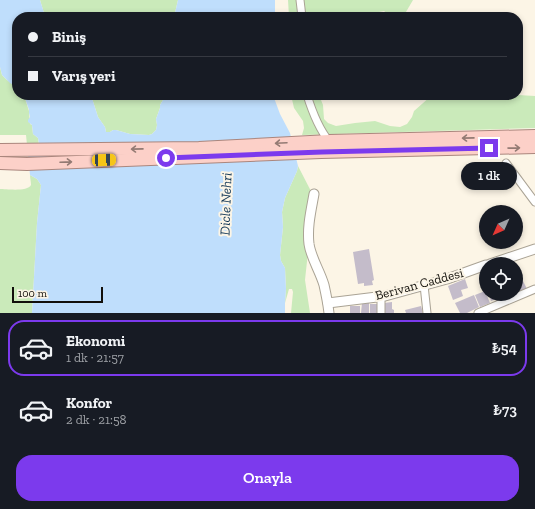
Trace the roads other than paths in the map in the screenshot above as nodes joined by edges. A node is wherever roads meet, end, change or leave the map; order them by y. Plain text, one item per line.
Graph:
1 (300, 0) edge
2 (301, 12) edge
3 (309, 100) edge
4 (535, 136) edge
5 (323, 145) junction
6 (535, 147) edge
7 (0, 150) edge
8 (0, 163) edge
9 (506, 163) dead end
10 (532, 193) edge
11 (314, 194) dead end
12 (535, 202) edge
13 (535, 249) edge
14 (511, 257) edge
15 (479, 267) edge
16 (424, 285) junction
17 (535, 288) edge
18 (381, 296) junction
19 (328, 308) edge
20 (381, 313) edge
21 (427, 313) edge
22 (478, 313) edge

1 - 2 street
3 - 5 street
4 -> 5 highway
5 -> 6 highway
5 -> 7 highway
8 -> 5 highway
9 - 10 street
10 - 12 street
11 - 19 street
13 - 14 street
15 - 16 street, Berivan Caddesi
16 - 18 street, Berivan Caddesi
16 - 21 street
17 - 22 street
18 - 19 street, Berivan Caddesi
18 - 20 street

